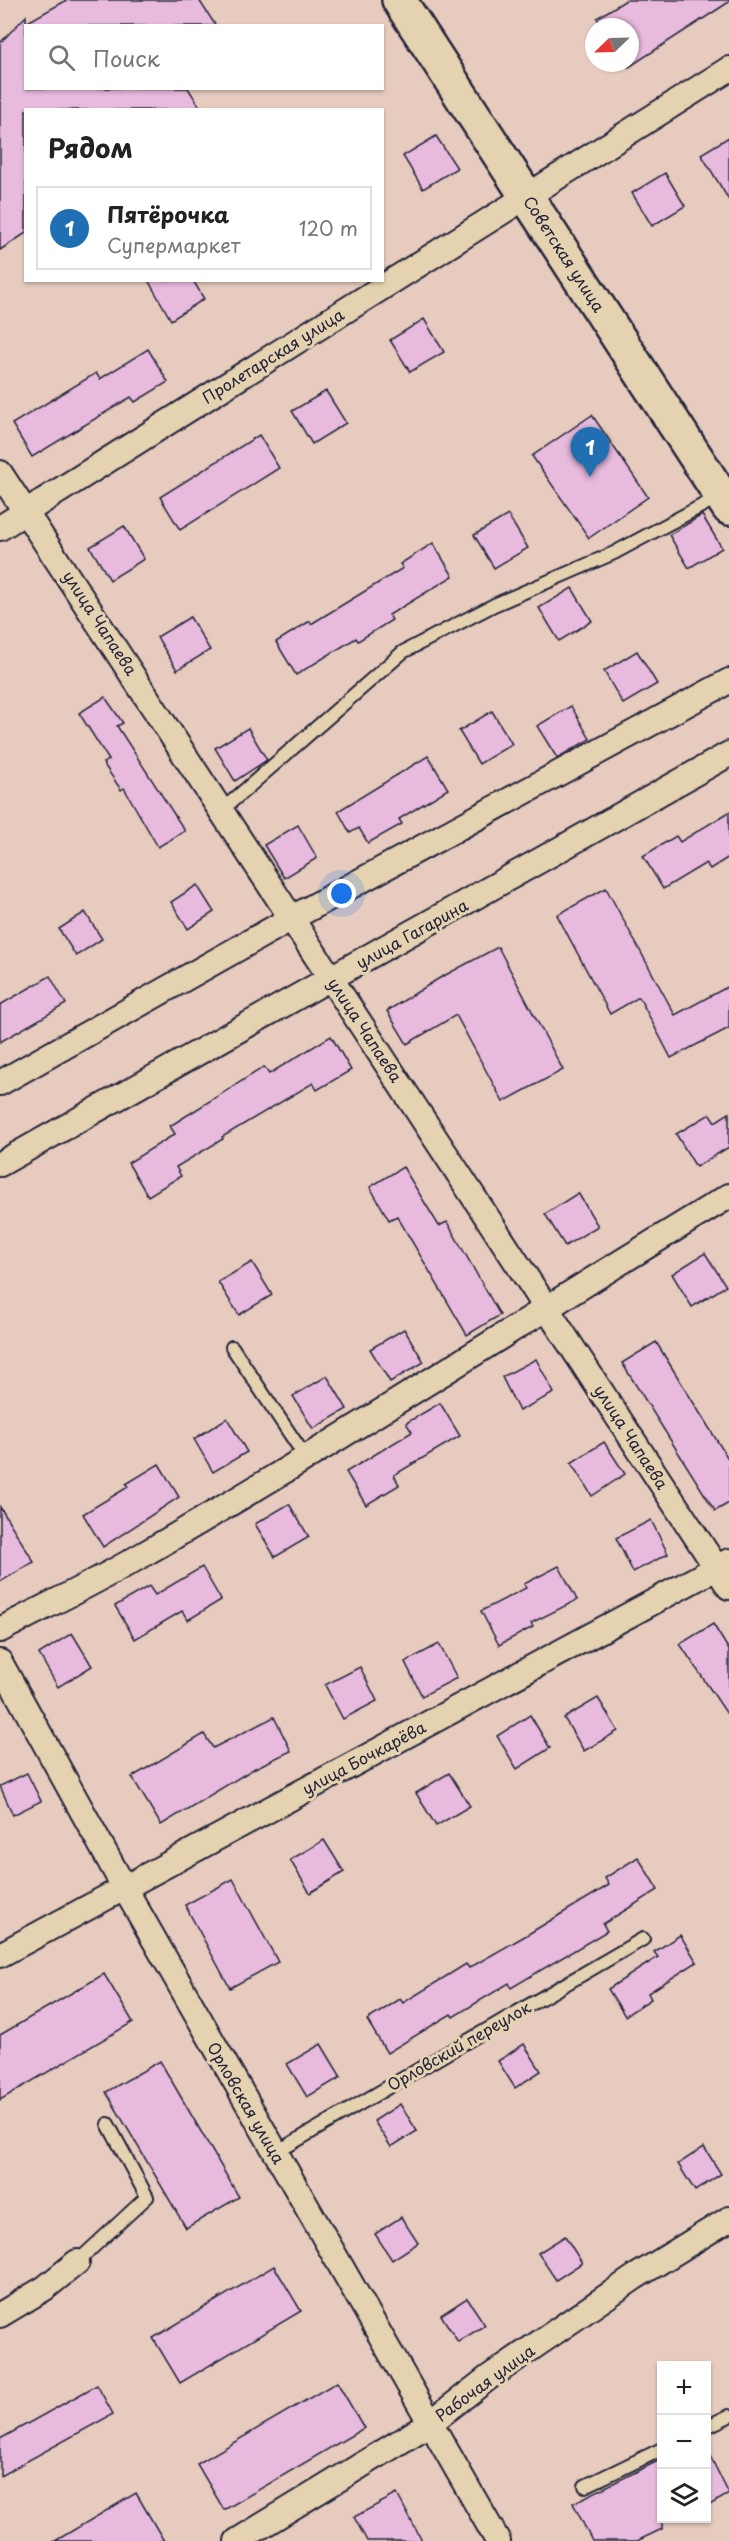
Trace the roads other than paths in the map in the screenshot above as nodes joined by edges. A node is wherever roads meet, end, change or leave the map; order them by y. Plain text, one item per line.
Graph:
1 (399, 0) edge
2 (729, 69) edge
3 (526, 196) junction
4 (0, 473) edge
5 (726, 495) edge
6 (27, 511) junction
7 (0, 528) edge
8 (729, 681) edge
9 (729, 754) edge
10 (222, 810) junction
11 (292, 918) junction
12 (332, 979) junction
13 (0, 1083) edge
14 (0, 1164) edge
15 (729, 1196) edge
16 (546, 1306) junction
17 (232, 1347) dead end
18 (306, 1458) junction
19 (725, 1572) edge
20 (0, 1630) edge
21 (0, 1662) edge
22 (124, 1887) junction
23 (643, 1940) dead end
24 (0, 1955) edge
25 (108, 2124) dead end
26 (275, 2153) junction
27 (729, 2218) edge
28 (77, 2262) joint
29 (0, 2315) edge
30 (729, 2416) edge
31 (429, 2424) junction
32 (711, 2425) edge
33 (657, 2451) edge
34 (585, 2486) dead end
35 (237, 2541) edge
36 (498, 2541) edge

1 - 3 street, Советская улица
2 - 3 street, Пролетарская улица
3 - 5 street, Советская улица
3 - 6 street, Пролетарская улица
4 - 6 street, улица Чапаева
5 - 10 lane
6 - 7 street, Пролетарская улица
6 - 10 street, улица Чапаева
8 - 11 street
9 - 12 street, улица Гагарина
10 - 11 street, улица Чапаева
11 - 12 street, улица Чапаева
11 - 13 street
12 - 14 street, улица Гагарина
12 - 16 street, улица Чапаева
15 - 16 street
16 - 18 street
16 - 19 street, улица Чапаева
17 - 18 lane
18 - 20 street
19 - 22 street, улица Бочкарёва
21 - 22 street, Орловская улица
22 - 24 street, улица Бочкарёва
22 - 26 street, Орловская улица
23 - 26 lane, Орловский переулок
25 - 28 lane
26 - 31 street, Орловская улица
27 - 31 street, Рабочая улица
28 - 29 street
30 - 32 lane
31 - 35 street, Рабочая улица
31 - 36 street, Орловская улица
33 - 34 lane

